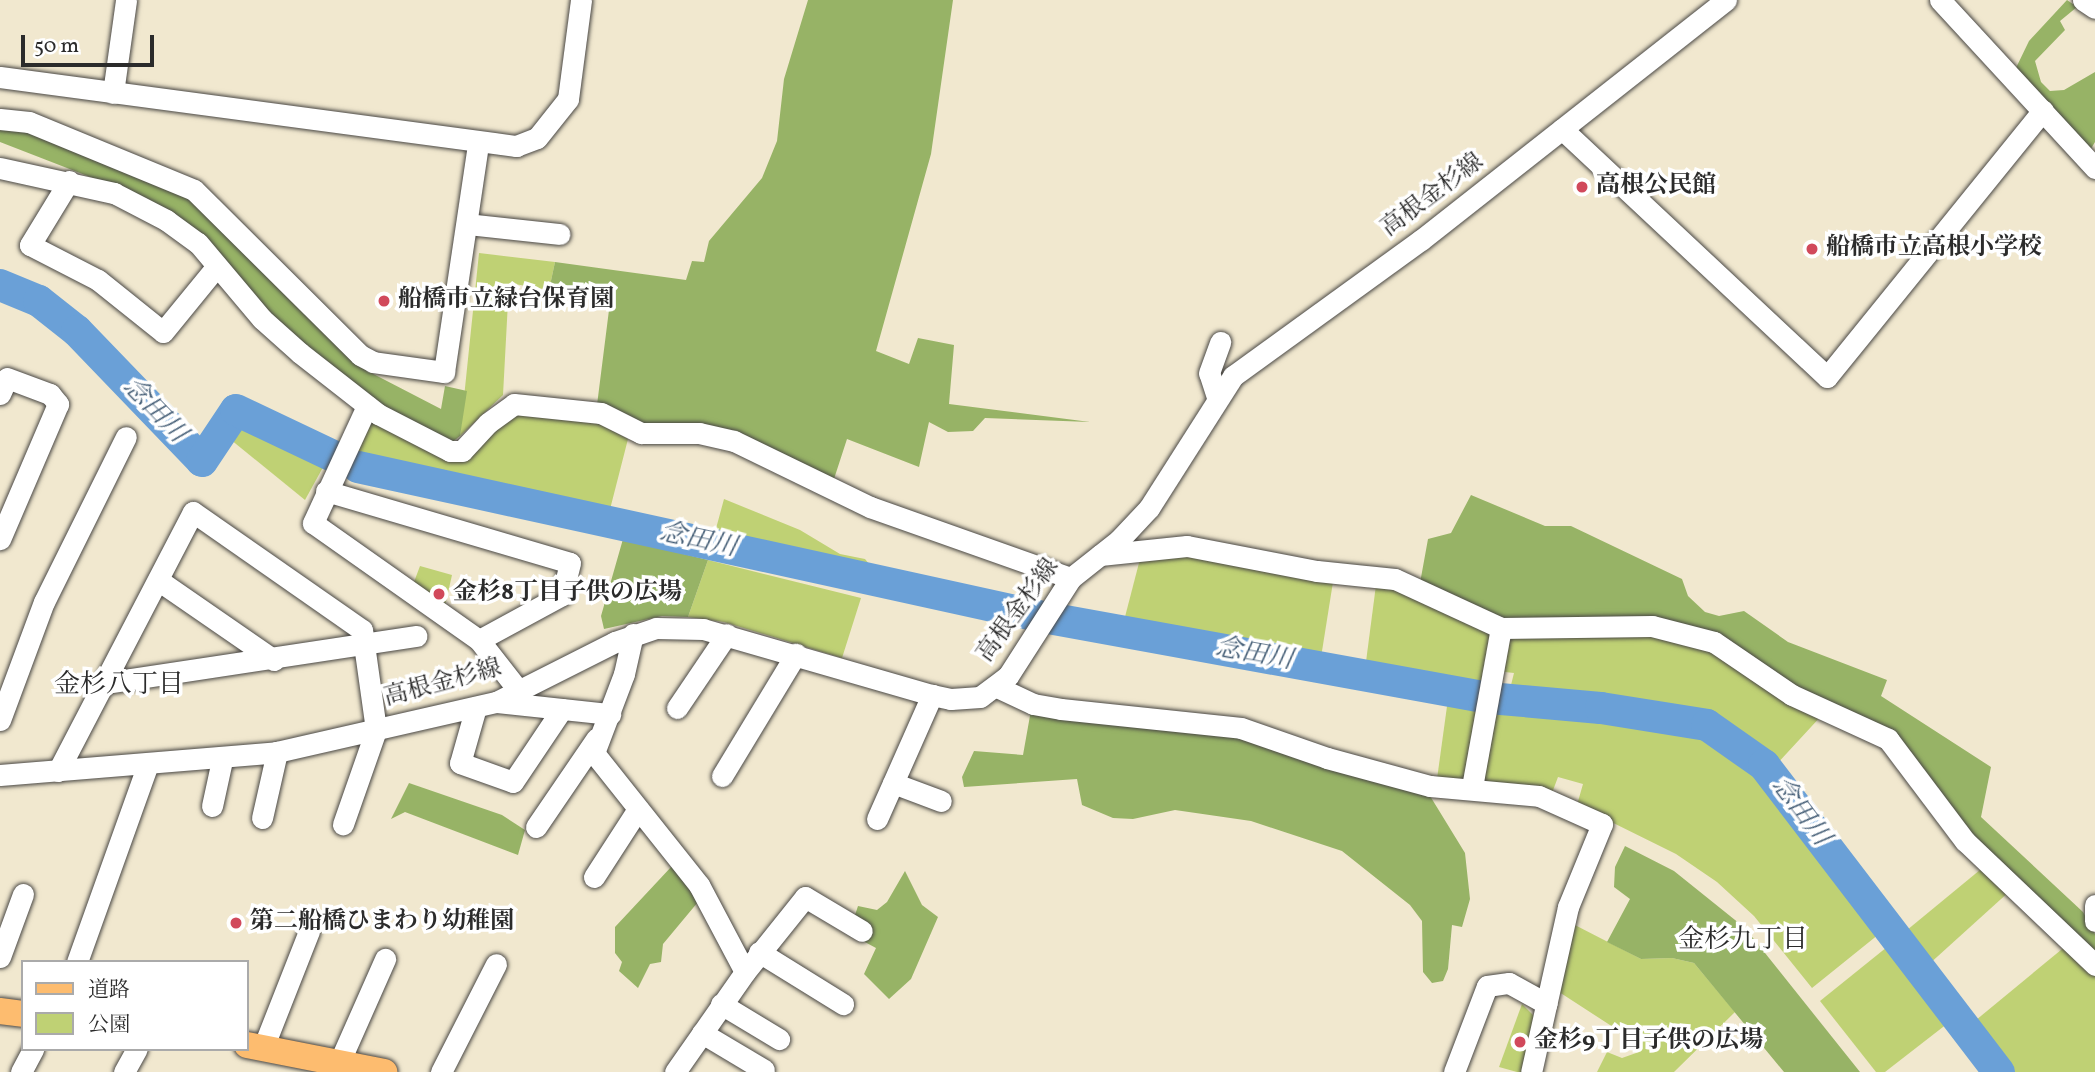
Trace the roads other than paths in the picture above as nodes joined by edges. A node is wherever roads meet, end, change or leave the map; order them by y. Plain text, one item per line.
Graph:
1 (126, 0) edge
2 (581, 0) edge
3 (1726, 0) edge
4 (1940, 0) edge
5 (2083, 0) edge
6 (2095, 8) edge
7 (0, 77) edge
8 (113, 93) junction
9 (2043, 110) junction
10 (0, 119) edge
11 (1562, 130) junction
12 (478, 144) junction
13 (0, 168) edge
14 (2095, 168) edge
15 (69, 181) junction
16 (467, 224) junction
17 (559, 234) dead end
18 (217, 266) junction
19 (1220, 342) dead end
20 (0, 394) edge
21 (1217, 397) junction
22 (367, 406) junction
23 (126, 437) dead end
24 (326, 491) junction
25 (0, 539) edge
26 (1100, 555) junction
27 (158, 580) junction
28 (1067, 583) junction
29 (1501, 628) junction
30 (633, 634) junction
31 (727, 634) junction
32 (415, 636) dead end
33 (479, 640) junction
34 (364, 647) junction
35 (796, 654) junction
36 (274, 660) junction
37 (1002, 681) junction
38 (106, 683) junction
39 (519, 691) junction
40 (932, 695) junction
41 (486, 705) junction
42 (677, 708) dead end
43 (562, 709) junction
44 (610, 715) junction
45 (0, 720) edge
46 (376, 730) junction
47 (598, 735) junction
48 (276, 752) junction
49 (222, 760) junction
50 (148, 766) junction
51 (58, 771) junction
52 (0, 775) edge
53 (722, 776) dead end
54 (893, 783) junction
55 (1472, 787) junction
56 (941, 801) dead end
57 (212, 806) dead end
58 (638, 809) junction
59 (262, 818) dead end
60 (877, 819) dead end
61 (343, 824) dead end
62 (536, 827) dead end
63 (594, 877) dead end
64 (23, 894) dead end
65 (2095, 905) edge
66 (2095, 921) edge
67 (862, 930) dead end
68 (309, 931) dead end
69 (759, 952) junction
70 (0, 957) edge
71 (385, 959) dead end
72 (78, 960) edge
73 (496, 964) dead end
74 (2095, 965) edge
75 (744, 972) junction
76 (721, 1004) junction
77 (843, 1004) dead end
78 (1547, 1004) junction
79 (0, 1011) edge
80 (21, 1013) edge
81 (702, 1032) junction
82 (779, 1039) dead end
83 (255, 1046) edge
84 (32, 1051) edge
85 (136, 1051) edge
86 (339, 1063) junction
87 (764, 1070) dead end
88 (21, 1072) edge
89 (124, 1072) edge
90 (384, 1072) edge
91 (441, 1072) edge
92 (675, 1072) edge
93 (1454, 1072) edge
94 (1531, 1072) edge

1 - 8 street
2 - 12 street
3 - 11 street, 高根金杉線
4 - 9 street
5 - 6 street
7 - 8 street
8 - 12 street
9 - 11 street
9 - 14 street
10 - 16 street
11 - 21 street, 高根金杉線
12 - 16 street
13 - 15 street
15 - 18 street
15 - 18 street
16 - 17 street
18 - 22 street
19 - 21 street
20 - 25 street
21 - 26 street, 高根金杉線
22 - 24 street
22 - 28 street
23 - 45 street
24 - 33 street
24 - 33 street
26 - 28 street, 高根金杉線
26 - 29 street
27 - 34 street
27 - 36 street
27 - 38 street
28 - 37 street, 高根金杉線
29 - 55 street
29 - 74 street
30 - 31 street, 高根金杉線
30 - 39 street, 高根金杉線
30 - 44 street
31 - 35 street, 高根金杉線
31 - 42 street
32 - 34 street
33 - 39 street
34 - 36 street
34 - 46 street
35 - 40 street, 高根金杉線
35 - 53 street
36 - 38 street
37 - 40 street, 高根金杉線
37 - 55 street
38 - 51 street
39 - 41 street, 高根金杉線
40 - 54 street
41 - 43 street
41 - 43 street
41 - 46 street, 高根金杉線
43 - 44 street
44 - 47 street
46 - 48 street, 高根金杉線
46 - 61 street
47 - 58 street
47 - 62 street
48 - 49 street, 高根金杉線
48 - 59 street
49 - 50 street, 高根金杉線
49 - 57 street
50 - 51 street, 高根金杉線
50 - 72 street
51 - 52 street, 高根金杉線
54 - 56 street
54 - 60 street
55 - 78 street
58 - 63 street
58 - 75 street
64 - 70 street
65 - 66 street
67 - 69 street
68 - 83 street
69 - 75 street
69 - 77 street
71 - 86 street
73 - 91 street
75 - 76 street
76 - 81 street
76 - 82 street
78 - 93 street
78 - 94 street
79 - 80 main road
81 - 87 street
81 - 92 street
83 - 86 main road
84 - 88 street
85 - 89 street
86 - 90 main road

